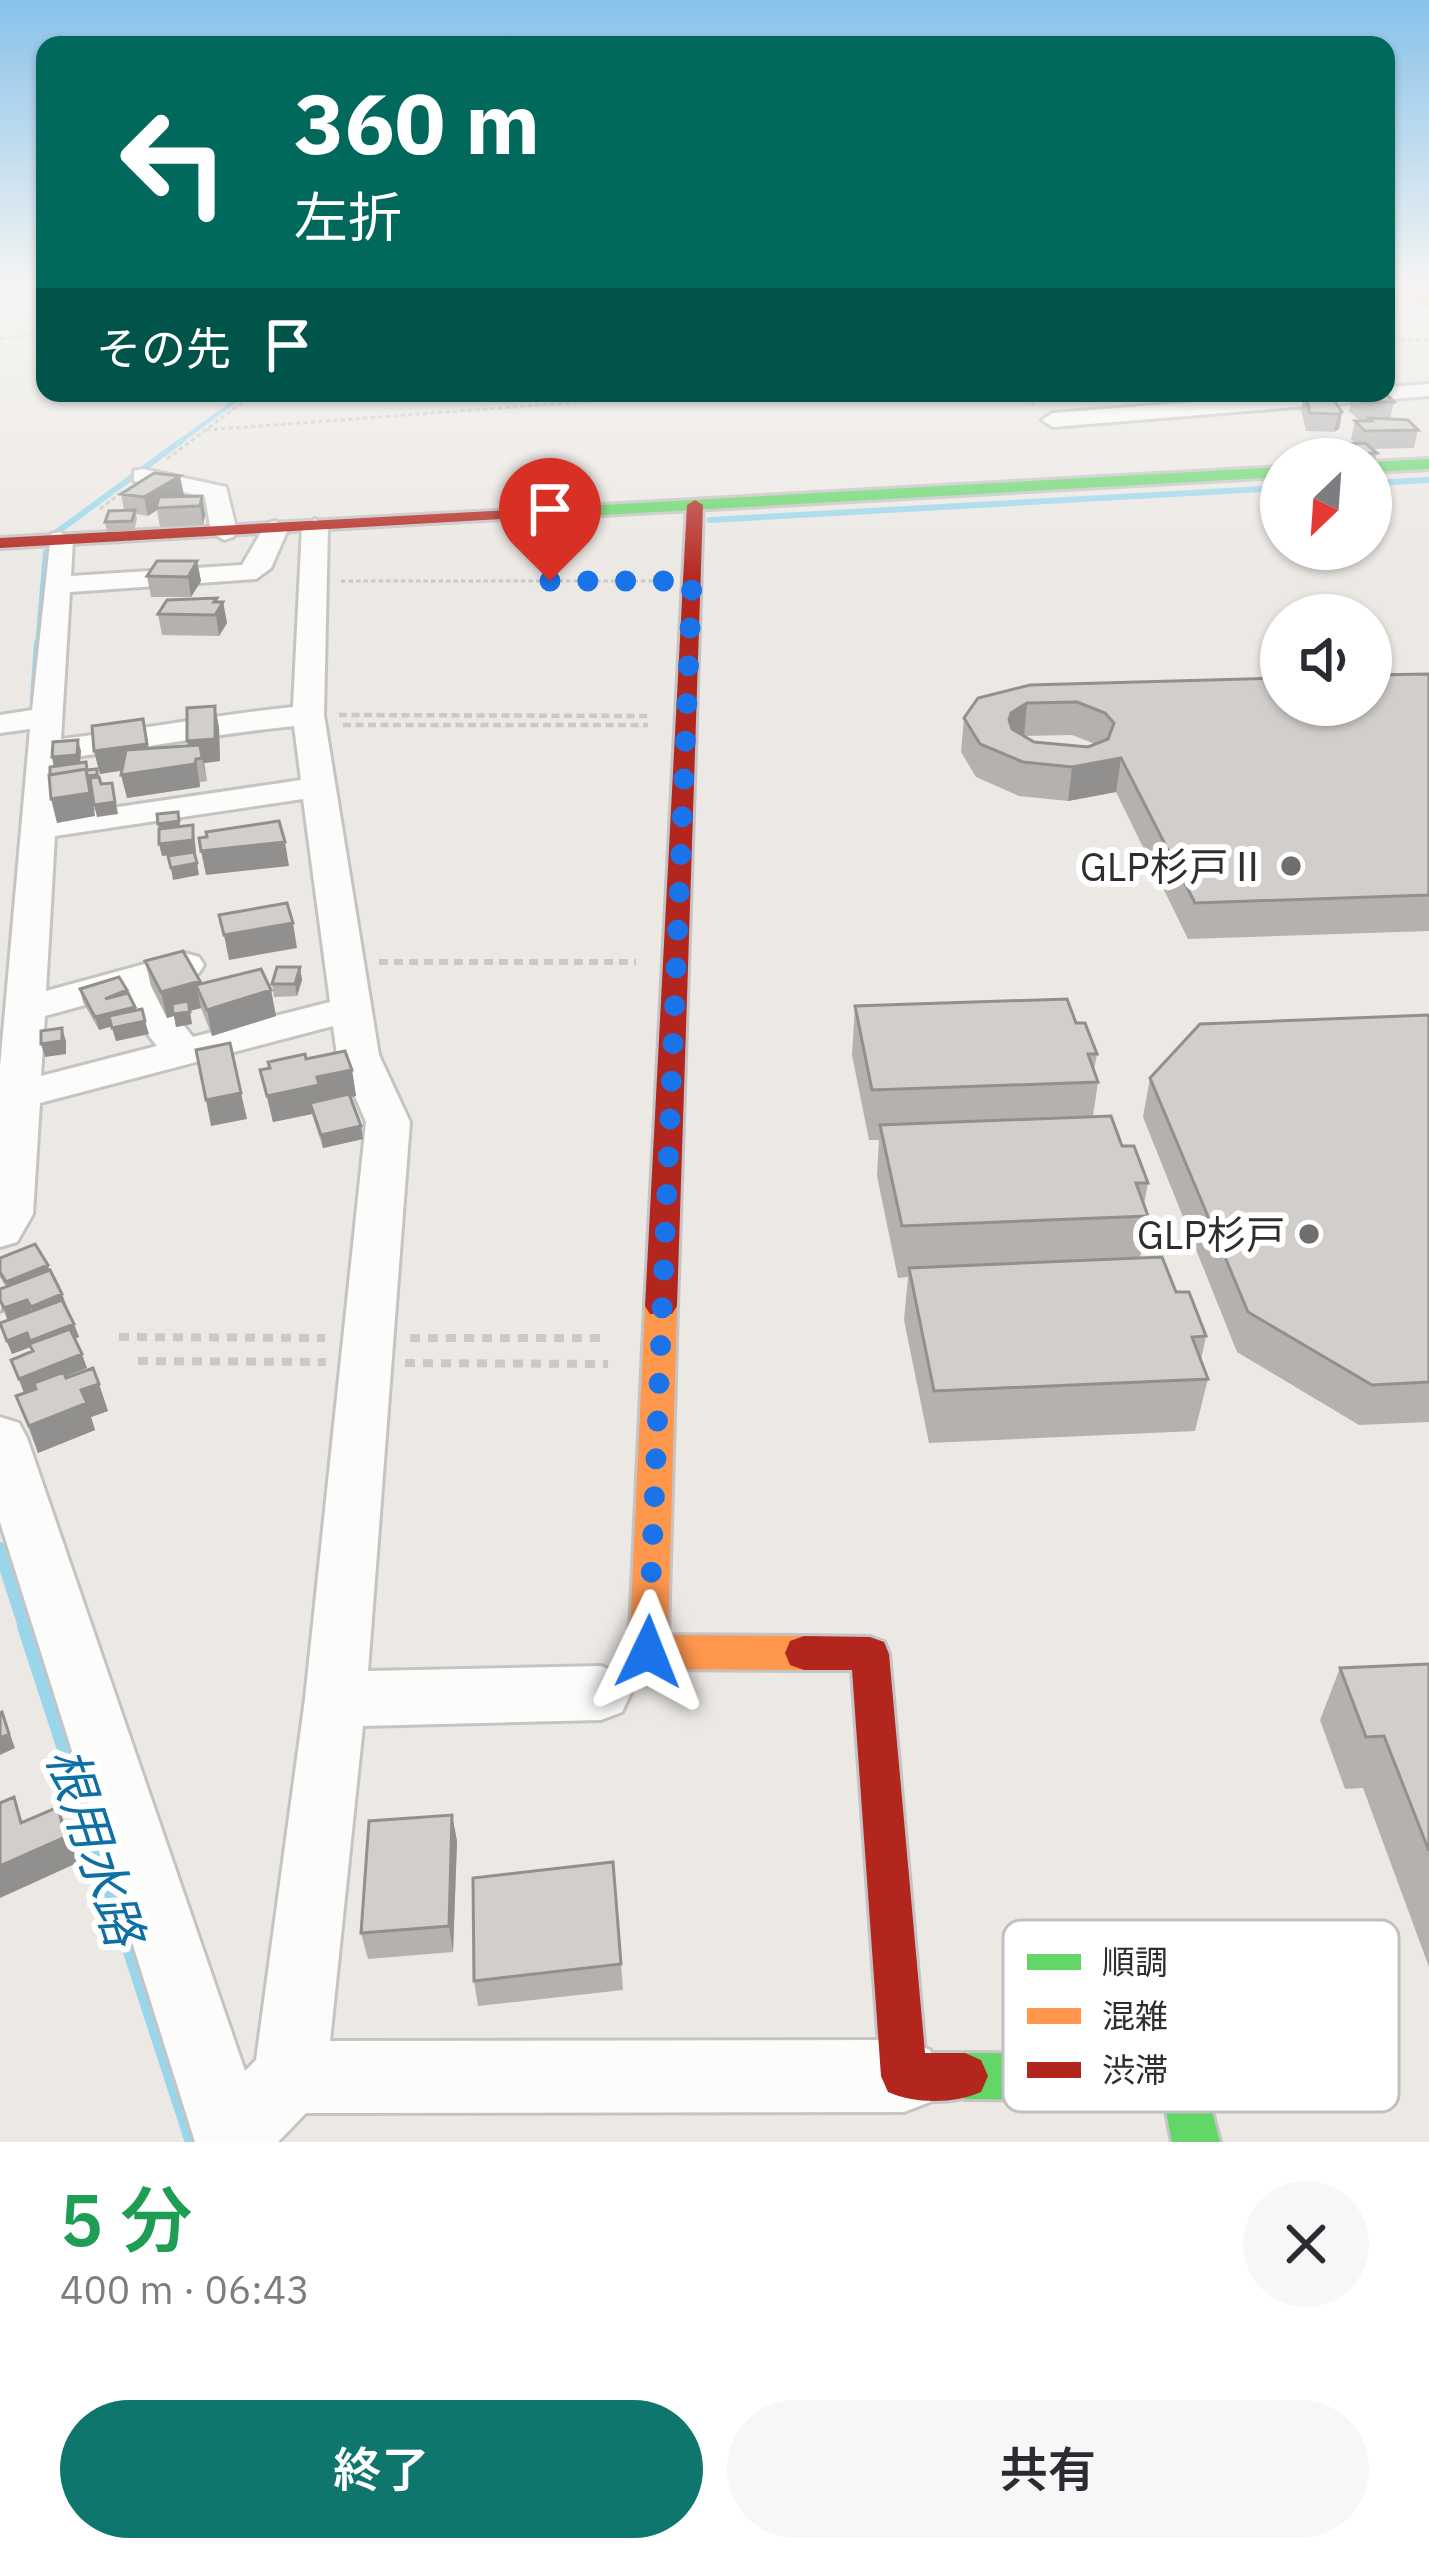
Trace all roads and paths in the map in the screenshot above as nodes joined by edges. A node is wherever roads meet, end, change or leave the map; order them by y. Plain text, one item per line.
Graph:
1 (1429, 390) edge
2 (1395, 393) edge
3 (580, 402) edge
4 (1279, 402) edge
5 (1053, 420) dead end
6 (206, 430) dead end
7 (1429, 464) edge
8 (1392, 466) edge
9 (1260, 473) edge
10 (142, 476) edge
11 (695, 506) junction
12 (295, 528) junction
13 (224, 532) junction
14 (60, 540) junction
15 (0, 543) edge
16 (313, 581) junction
17 (692, 581) junction
18 (58, 585) junction
19 (663, 716) dead end
20 (309, 720) junction
21 (662, 725) dead end
22 (29, 728) edge
23 (319, 788) junction
24 (36, 830) junction
25 (673, 962) junction
26 (185, 965) edge
27 (127, 981) junction
28 (349, 986) junction
29 (24, 1009) junction
30 (184, 1053) junction
31 (18, 1095) junction
32 (0, 1231) edge
33 (0, 1438) edge
34 (601, 1693) dead end
35 (334, 1699) junction
36 (904, 2076) junction
37 (290, 2077) junction
38 (1003, 2077) edge
39 (1190, 2112) edge
40 (232, 2139) edge
41 (1196, 2142) edge

1 - 2 street
3 - 6 path
4 - 5 street
7 - 8 street
9 - 11 street
10 - 13 street
11 - 12 street
11 - 17 street
12 - 13 street
12 - 16 street
12 - 18 street
13 - 14 street
14 - 15 street
14 - 18 street
16 - 17 path
16 - 20 street
17 - 25 street
18 - 22 street
19 - 20 path
20 - 21 path
20 - 22 street
20 - 23 street
22 - 24 street
23 - 24 street
23 - 28 street
24 - 29 street
25 - 28 path
25 - 36 street
26 - 27 street
27 - 29 street
27 - 30 street
28 - 30 street
28 - 35 street
29 - 31 street
30 - 31 street
31 - 32 street
33 - 40 street
34 - 35 street
35 - 37 street
36 - 37 street
36 - 38 street
37 - 40 street
39 - 41 street

